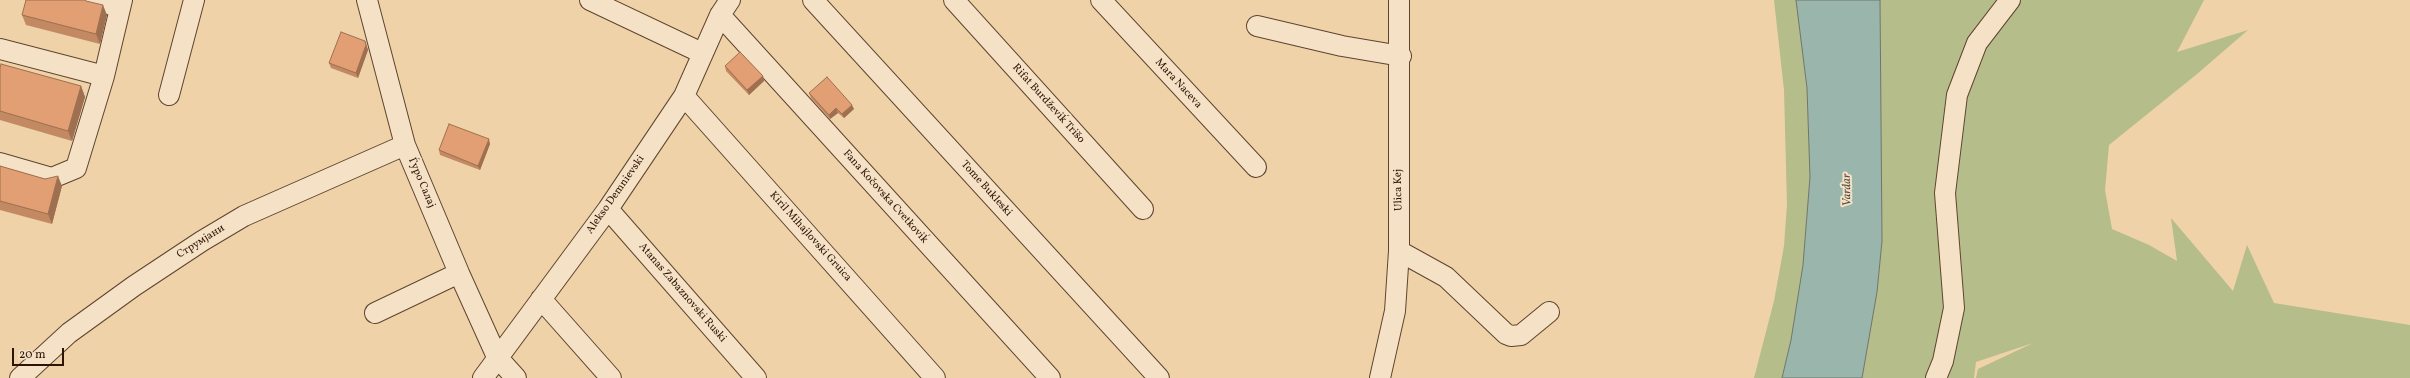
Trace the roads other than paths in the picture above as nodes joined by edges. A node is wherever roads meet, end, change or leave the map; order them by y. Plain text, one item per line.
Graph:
1 (93, 0) edge
2 (194, 0) edge
3 (367, 0) edge
4 (590, 0) edge
5 (813, 0) edge
6 (954, 0) edge
7 (1100, 0) edge
8 (1399, 0) edge
9 (2010, 0) edge
10 (121, 3) edge
11 (725, 8) edge
12 (1257, 26) dead end
13 (0, 49) edge
14 (702, 53) junction
15 (1401, 56) junction
16 (104, 76) junction
17 (168, 95) dead end
18 (684, 96) junction
19 (405, 145) junction
20 (0, 163) edge
21 (1256, 167) dead end
22 (608, 209) junction
23 (1143, 209) dead end
24 (1399, 251) junction
25 (459, 274) junction
26 (541, 299) junction
27 (1549, 312) dead end
28 (375, 313) dead end
29 (498, 357) junction
30 (20, 378) edge
31 (483, 378) edge
32 (516, 378) edge
33 (611, 378) edge
34 (756, 378) edge
35 (935, 378) edge
36 (1050, 378) edge
37 (1159, 378) edge
38 (1380, 378) edge
39 (1936, 378) edge

1 - 10 street
2 - 17 street
3 - 19 street, Ѓуро Салај
4 - 14 street
5 - 37 street, Tome Bukleski
6 - 23 street, Rifat Burdževiḱ Trišo
7 - 21 street, Mara Naceva
8 - 15 street, Ulica Kej
9 - 39 street
10 - 16 street
11 - 14 street, Alekso Demnievski
11 - 36 street, Fana Kočovska Cvetkoviḱ
12 - 15 street
13 - 16 street
14 - 18 street, Alekso Demnievski
15 - 24 street, Ulica Kej
16 - 20 street
18 - 22 street, Alekso Demnievski
18 - 35 street, Kiril Mihajlovski Gruica
19 - 25 street, Ѓуро Салај
19 - 30 street, Струмјани
22 - 26 street, Alekso Demnievski
22 - 34 street, Atanas Zabaznovski Ruski
24 - 27 street
24 - 38 street, Ulica Kej
25 - 28 street
25 - 29 street, Ѓуро Салај
26 - 29 street, Alekso Demnievski
26 - 33 street
29 - 31 street, Alekso Demnievski
29 - 32 street, Ѓуро Салај

